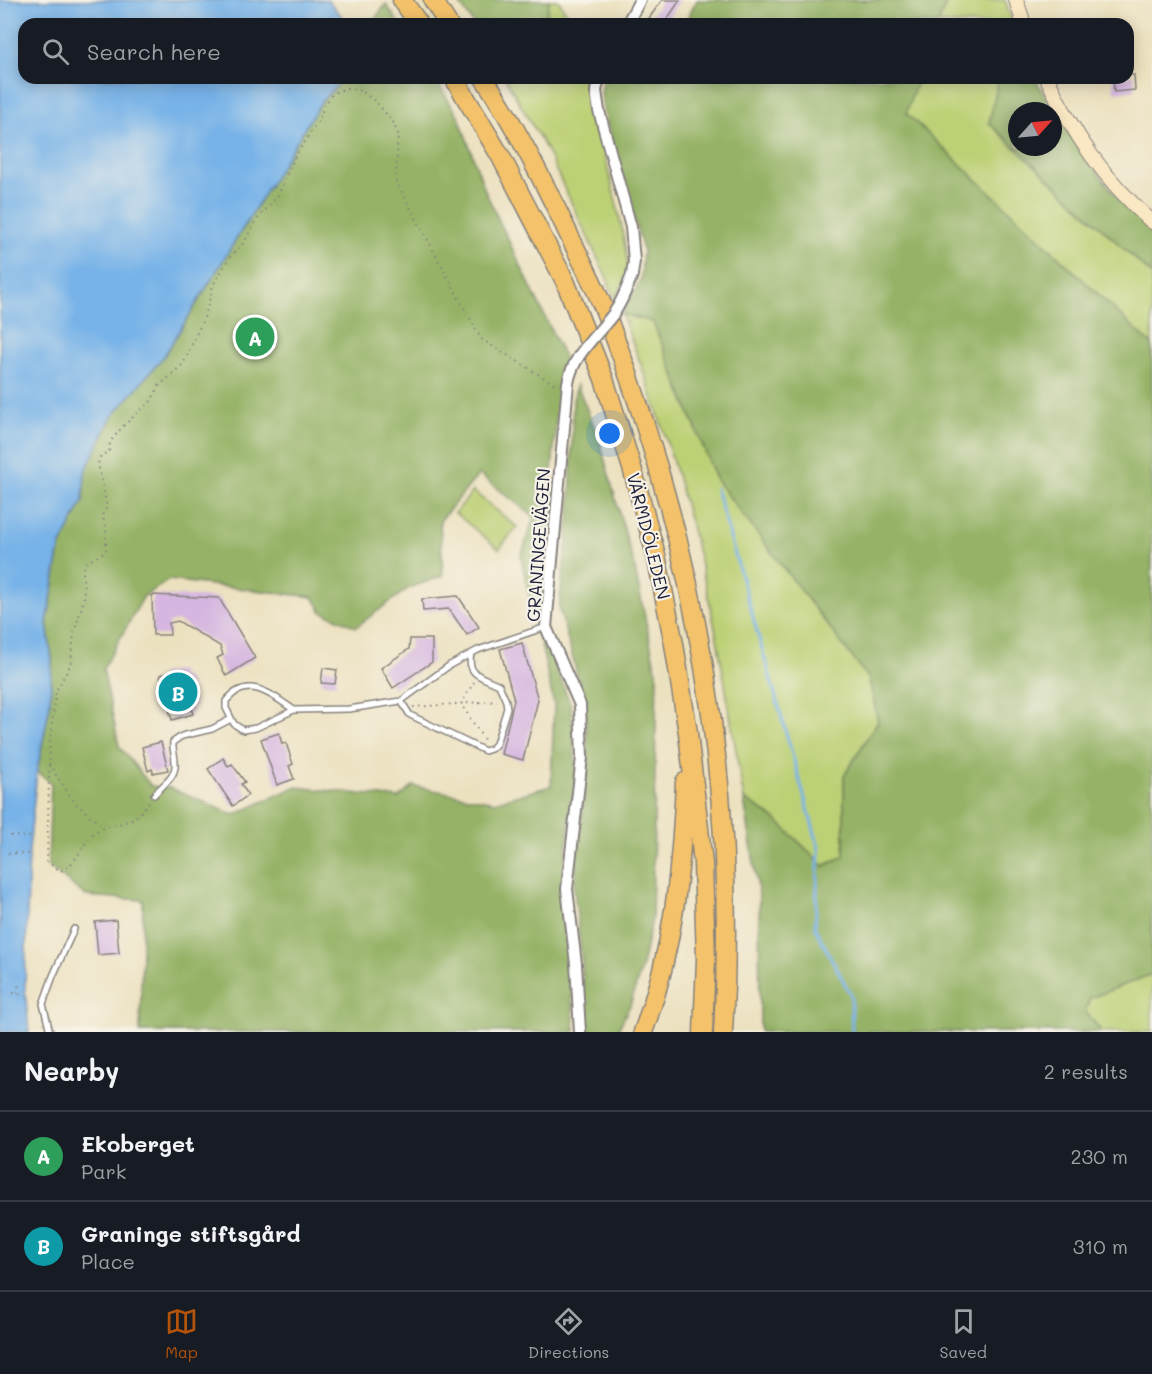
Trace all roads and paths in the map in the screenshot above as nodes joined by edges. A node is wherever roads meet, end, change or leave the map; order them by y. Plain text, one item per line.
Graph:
1 (402, 0) edge
2 (432, 0) edge
3 (640, 0) edge
4 (1016, 0) edge
5 (415, 18) edge
6 (444, 18) edge
7 (630, 18) edge
8 (1022, 18) edge
9 (458, 84) edge
10 (488, 84) edge
11 (598, 84) edge
12 (1050, 84) edge
13 (1152, 222) edge
14 (568, 386) junction
15 (546, 627) junction
16 (471, 654) junction
17 (478, 676) junction
18 (401, 701) junction
19 (506, 701) junction
20 (461, 704) junction
21 (404, 708) junction
22 (294, 710) junction
23 (231, 719) junction
24 (688, 733) junction
25 (490, 749) junction
26 (48, 761) junction
27 (154, 795) joint
28 (103, 827) junction
29 (10, 836) dead end
30 (31, 837) dead end
31 (8, 853) dead end
32 (30, 854) dead end
33 (74, 929) dead end
34 (19, 983) dead end
35 (25, 995) dead end
36 (723, 1028) edge
37 (50, 1032) edge
38 (580, 1032) edge
39 (643, 1032) edge
40 (703, 1032) edge

1 - 5 highway
2 - 6 highway
3 - 7 street
4 - 8 main road
9 - 24 highway, VÄRMDÖLEDEN
10 - 36 highway, VÄRMDÖLEDEN
11 - 14 street, GRANINGEVÄGEN, bridge
12 - 13 main road
14 - 15 street, GRANINGEVÄGEN
14 - 26 path
15 - 16 lane
15 - 38 street, GRANINGEVÄGEN
16 - 17 lane
16 - 18 lane
17 - 19 lane
17 - 20 path
18 - 21 lane
18 - 22 lane
19 - 20 path
19 - 25 lane
20 - 21 path
20 - 25 path
21 - 25 lane
22 - 23 lane
22 - 23 lane
23 - 27 lane
24 - 39 highway
24 - 40 highway, VÄRMDÖLEDEN
26 - 28 path
26 - 28 path
27 - 28 path
29 - 30 path
31 - 32 path
33 - 37 lane
34 - 35 path

